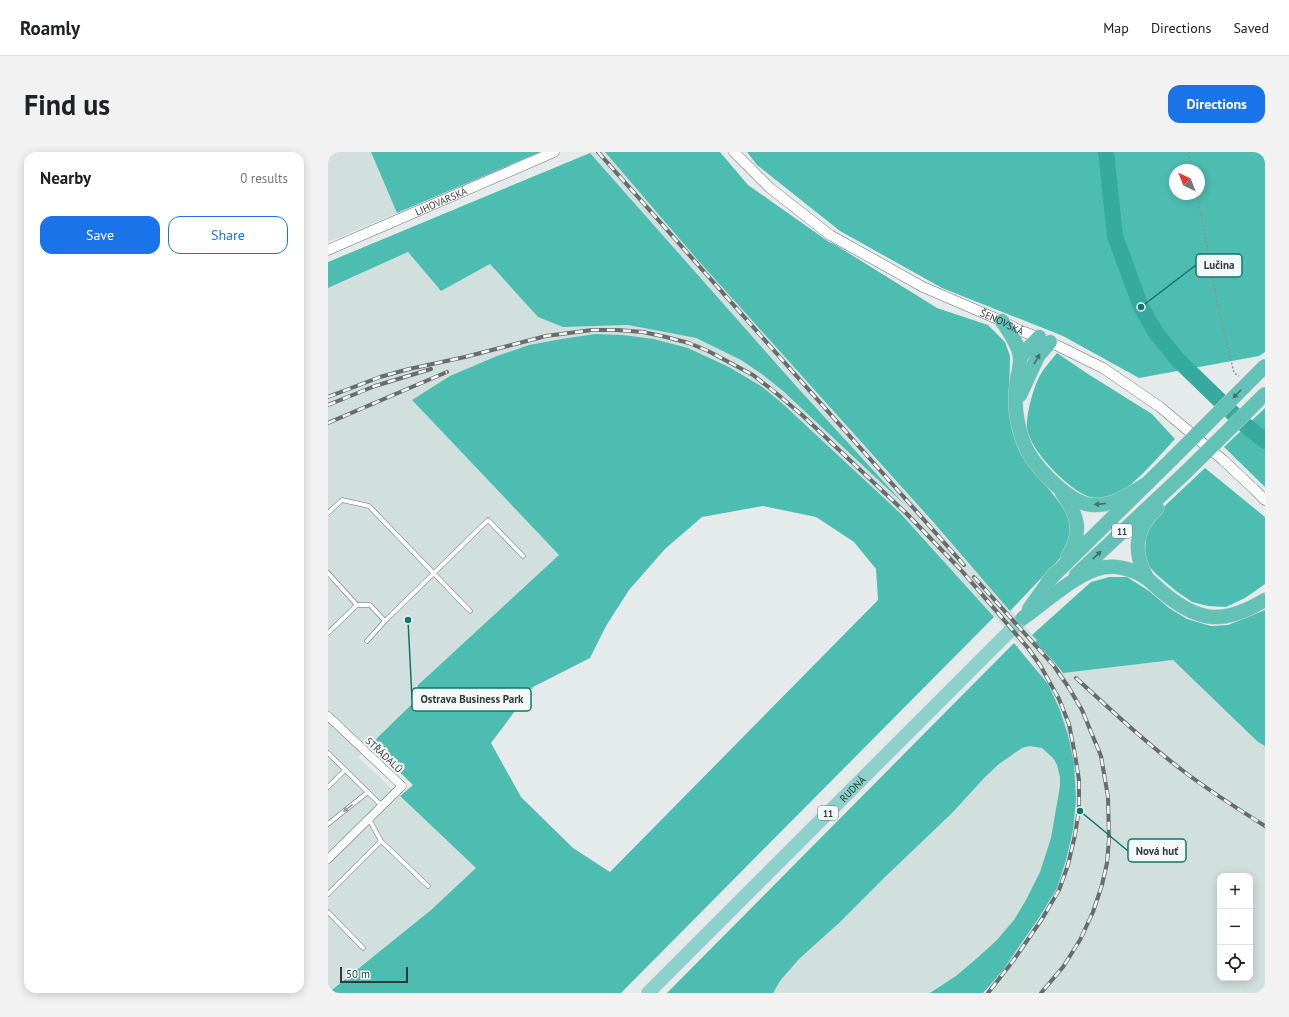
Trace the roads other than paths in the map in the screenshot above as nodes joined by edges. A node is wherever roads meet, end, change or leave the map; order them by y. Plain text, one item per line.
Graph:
1 (554, 152) edge
2 (734, 152) edge
3 (328, 250) edge
4 (1002, 321) junction
5 (1044, 340) junction
6 (1020, 357) junction
7 (1265, 366) edge
8 (1265, 394) edge
9 (1016, 404) junction
10 (1184, 473) junction
11 (1054, 483) junction
12 (1148, 483) junction
13 (1265, 500) edge
14 (328, 513) edge
15 (523, 556) dead end
16 (328, 573) edge
17 (434, 573) junction
18 (1147, 578) junction
19 (1048, 581) junction
20 (1059, 592) junction
21 (1262, 601) edge
22 (357, 605) junction
23 (470, 611) dead end
24 (1023, 618) junction
25 (385, 621) junction
26 (328, 633) edge
27 (367, 641) dead end
28 (328, 716) edge
29 (328, 753) edge
30 (345, 770) junction
31 (328, 787) edge
32 (368, 792) junction
33 (382, 806) junction
34 (369, 819) junction
35 (328, 824) edge
36 (381, 841) junction
37 (328, 859) edge
38 (428, 886) dead end
39 (328, 894) edge
40 (328, 912) edge
41 (363, 948) dead end
42 (648, 993) edge

1 - 3 street, LIHOVARSKÁ
2 - 4 street, ŠENOVSKÁ
4 - 5 street, ŠENOVSKÁ
4 - 6 highway
5 - 6 highway
9 -> 5 highway
5 - 13 street, ŠENOVSKÁ
6 - 9 highway
7 -> 12 highway, 11, bridge
8 - 10 highway, 11, bridge
9 - 11 highway
10 - 18 highway
20 -> 10 highway, 11
12 -> 11 highway
11 - 19 highway
12 - 19 highway, 11
14 - 17 lane
15 - 17 lane
16 - 22 lane
17 - 23 lane
17 - 25 lane
18 - 20 highway
18 - 21 highway
19 - 24 highway, 11
20 - 24 highway, 11
22 - 25 lane
22 - 26 lane
24 - 42 main road, RUDNÁ / 11
25 - 27 lane
28 - 33 street, STŘÁDALŮ
29 - 30 lane
30 - 31 lane
30 - 32 lane
32 - 33 lane
32 -> 35 lane
33 - 34 street, STŘÁDALŮ
34 - 36 lane
34 - 37 street, STŘÁDALŮ
36 - 38 lane
36 - 39 lane
40 - 41 lane

